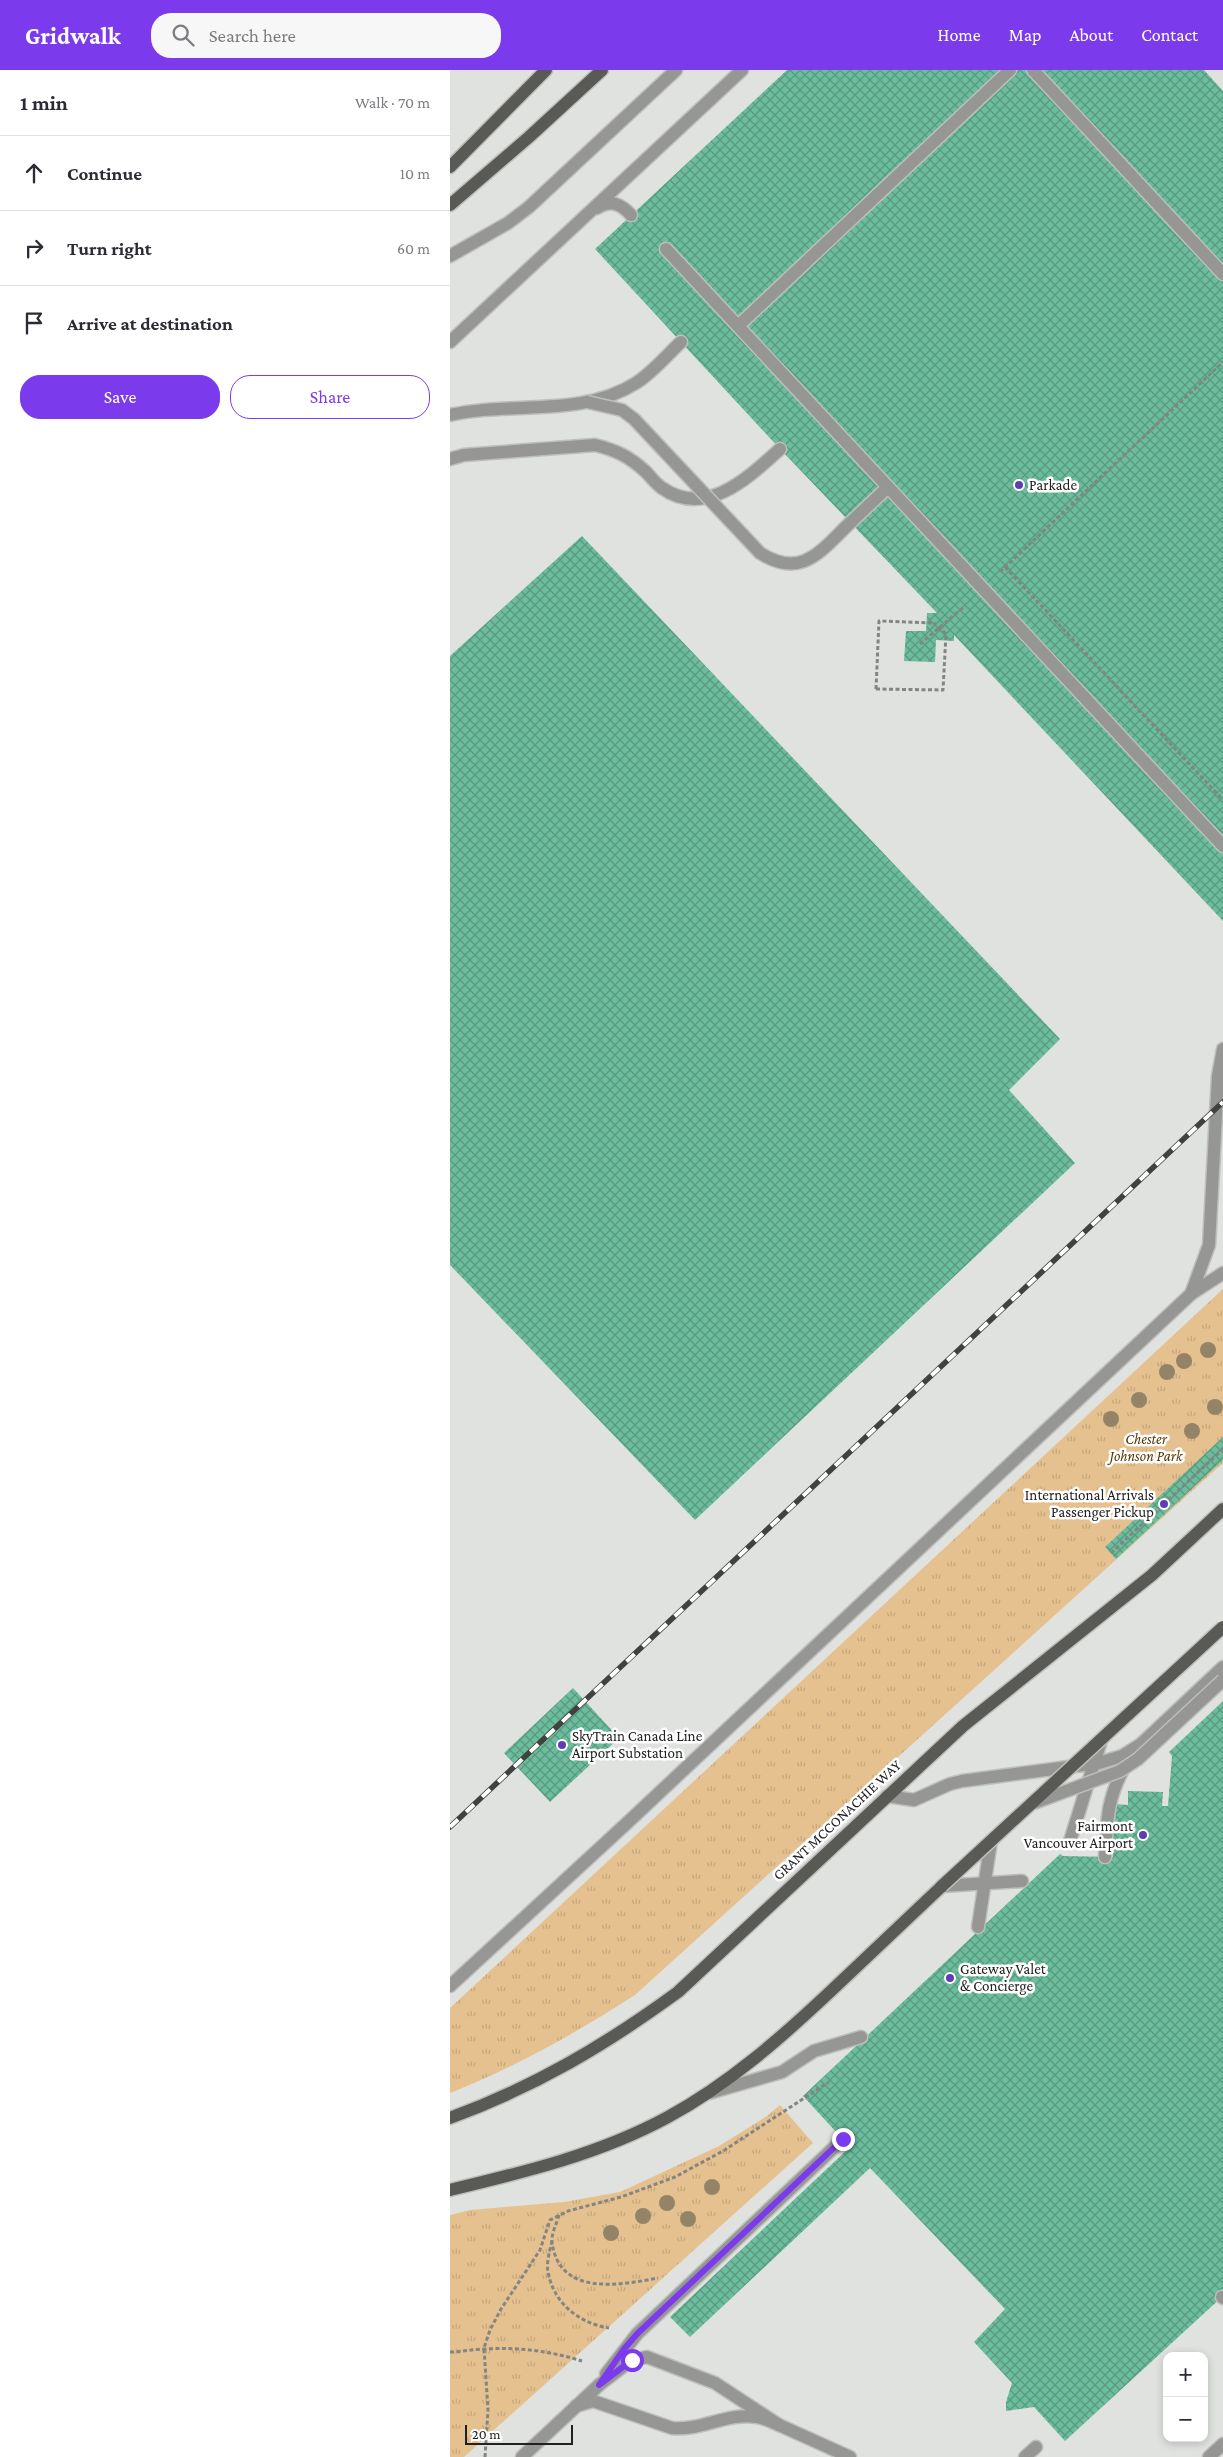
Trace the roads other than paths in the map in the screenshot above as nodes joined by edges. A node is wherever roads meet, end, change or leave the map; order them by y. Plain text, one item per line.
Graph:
1 (546, 70) edge
2 (602, 70) edge
3 (676, 70) edge
4 (742, 70) edge
5 (1010, 70) edge
6 (1033, 70) edge
7 (450, 167) edge
8 (450, 205) edge
9 (591, 211) junction
10 (631, 215) dead end
11 (666, 249) dead end
12 (450, 256) edge
13 (1223, 274) edge
14 (738, 326) junction
15 (450, 342) edge
16 (681, 342) dead end
17 (587, 402) junction
18 (450, 415) edge
19 (780, 449) dead end
20 (450, 460) edge
21 (888, 486) junction
22 (1223, 846) edge
23 (1223, 1049) edge
24 (1223, 1273) edge
25 (1191, 1294) junction
26 (1223, 1508) edge
27 (1223, 1627) edge
28 (1223, 1667) edge
29 (1223, 1680) edge
30 (1101, 1741) junction
31 (1141, 1744) junction
32 (887, 1796) junction
33 (1030, 1805) junction
34 (991, 1841) junction
35 (1070, 1841) dead end
36 (1105, 1857) dead end
37 (1022, 1881) dead end
38 (984, 1885) junction
39 (942, 1886) junction
40 (978, 1927) dead end
41 (450, 1986) edge
42 (861, 2037) dead end
43 (706, 2094) junction
44 (450, 2118) edge
45 (843, 2139) dead end
46 (450, 2190) edge
47 (599, 2385) junction
48 (576, 2406) junction
49 (779, 2425) junction
50 (1223, 2444) edge
51 (1036, 2447) dead end
52 (522, 2457) edge
53 (850, 2457) edge
54 (1025, 2457) edge
55 (1208, 2457) edge

1 - 7 main road
2 - 8 main road
3 - 12 street
4 - 9 street
5 - 14 street
6 - 13 street
9 - 10 street
9 - 15 street
11 - 14 street
14 - 21 street
16 - 17 street
17 - 18 street
17 - 21 street, bridge
19 - 20 street
21 - 22 street
23 - 25 street
24 - 25 street
25 - 41 street
26 - 32 main road, GRANT MCCONACHIE WAY
27 - 30 main road, bridge
28 - 31 street
29 - 33 street, bridge
30 - 33 main road, bridge
30 - 35 street
31 - 32 street
31 - 36 street
32 - 44 main road, GRANT MCCONACHIE WAY
33 - 34 main road, bridge
34 - 38 street
34 - 39 main road, bridge
37 - 38 street
38 - 39 street
38 - 40 street
39 - 43 main road
42 - 43 street
43 - 46 main road
45 - 47 street
47 - 48 street
47 - 49 street
48 - 49 street
48 - 52 street
49 - 53 street
50 - 55 street
51 - 54 street

